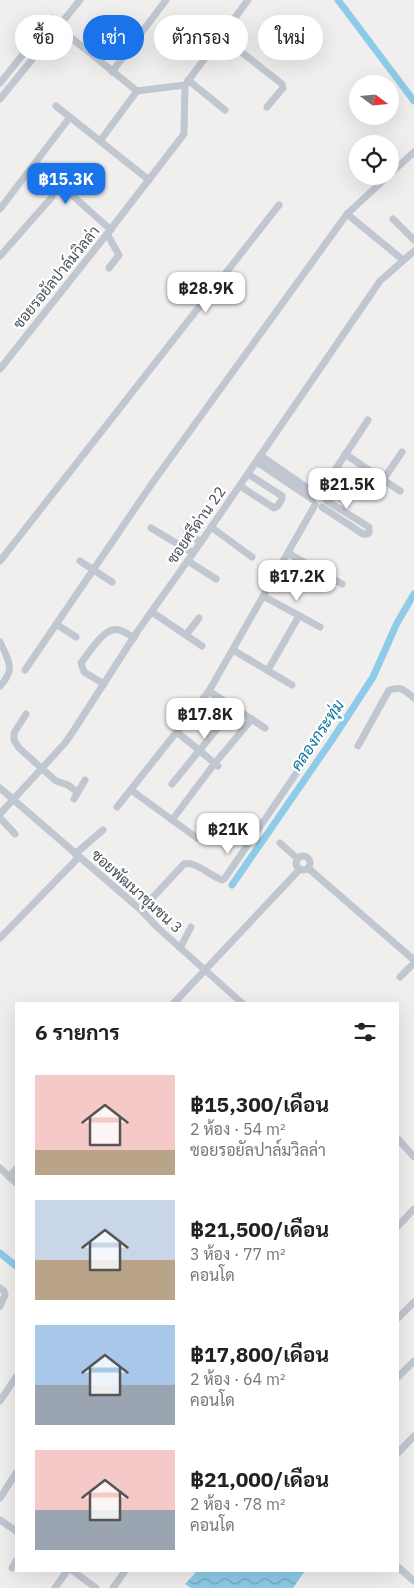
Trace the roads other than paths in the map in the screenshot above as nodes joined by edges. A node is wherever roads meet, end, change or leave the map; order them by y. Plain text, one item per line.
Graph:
1 (80, 0) edge
2 (166, 0) edge
3 (248, 0) edge
4 (68, 15) edge
5 (237, 15) edge
6 (73, 40) edge
7 (248, 57) edge
8 (18, 60) edge
9 (31, 60) edge
10 (203, 60) edge
11 (112, 72) junction
12 (186, 82) junction
13 (0, 83) edge
14 (136, 91) junction
15 (0, 99) edge
16 (56, 106) dead end
17 (267, 107) dead end
18 (225, 110) dead end
19 (70, 118) junction
20 (100, 141) junction
21 (414, 152) edge
22 (36, 163) junction
23 (399, 166) edge
24 (149, 180) junction
25 (378, 185) edge
26 (52, 197) dead end
27 (279, 205) dead end
28 (0, 209) edge
29 (347, 214) junction
30 (392, 219) dead end
31 (109, 232) junction
32 (414, 240) edge
33 (414, 251) edge
34 (0, 256) edge
35 (403, 260) junction
36 (109, 268) dead end
37 (0, 369) edge
38 (368, 420) dead end
39 (402, 452) dead end
40 (345, 454) junction
41 (259, 458) junction
42 (248, 474) junction
43 (383, 480) junction
44 (240, 486) junction
45 (400, 491) dead end
46 (316, 498) junction
47 (325, 504) junction
48 (211, 527) junction
49 (151, 528) dead end
50 (186, 529) dead end
51 (201, 542) junction
52 (194, 553) junction
53 (288, 553) junction
54 (252, 557) dead end
55 (0, 561) edge
56 (80, 561) dead end
57 (188, 561) junction
58 (93, 569) junction
59 (216, 579) dead end
60 (112, 582) dead end
61 (342, 584) dead end
62 (263, 596) junction
63 (152, 612) junction
64 (299, 616) junction
65 (199, 618) dead end
66 (56, 624) junction
67 (320, 627) dead end
68 (186, 635) junction
69 (76, 637) dead end
70 (134, 638) junction
71 (0, 642) edge
72 (202, 646) dead end
73 (233, 650) junction
74 (24, 670) dead end
75 (268, 670) junction
76 (104, 684) junction
77 (292, 685) dead end
78 (0, 686) edge
79 (208, 691) junction
80 (414, 698) edge
81 (234, 708) junction
82 (26, 714) dead end
83 (252, 719) junction
84 (265, 728) dead end
85 (177, 732) junction
86 (358, 746) dead end
87 (200, 750) junction
88 (308, 756) dead end
89 (217, 764) junction
90 (41, 769) junction
91 (85, 780) dead end
92 (172, 784) dead end
93 (0, 788) edge
94 (131, 790) junction
95 (14, 800) junction
96 (117, 807) dead end
97 (0, 814) edge
98 (0, 818) edge
99 (172, 820) junction
100 (103, 830) dead end
101 (15, 834) dead end
102 (197, 838) dead end
103 (280, 843) dead end
104 (77, 855) junction
105 (298, 859) junction
106 (308, 868) junction
107 (300, 869) junction
108 (140, 910) junction
109 (191, 927) dead end
110 (0, 938) edge
111 (180, 948) junction
112 (414, 961) edge
113 (205, 970) junction
114 (400, 977) dead end
115 (175, 1002) edge
116 (241, 1002) edge
117 (399, 1140) edge
118 (414, 1157) edge
119 (0, 1168) edge
120 (15, 1170) edge
121 (9, 1177) junction
122 (15, 1182) edge
123 (414, 1209) edge
124 (399, 1225) edge
125 (0, 1288) edge
126 (414, 1302) edge
127 (0, 1306) edge
128 (399, 1317) edge
129 (414, 1361) edge
130 (399, 1376) edge
131 (15, 1378) edge
132 (0, 1401) edge
133 (414, 1436) edge
134 (399, 1448) edge
135 (15, 1475) edge
136 (0, 1498) edge
137 (0, 1520) edge
138 (15, 1530) edge
139 (15, 1563) edge
140 (12, 1568) dead end
141 (399, 1569) edge
142 (66, 1572) edge
143 (74, 1572) edge
144 (123, 1572) edge
145 (414, 1581) edge
146 (55, 1588) edge
147 (96, 1588) edge
148 (113, 1588) edge

1 - 4 street
2 - 11 street
3 - 5 street
6 - 11 street
7 - 17 street
8 - 13 street
9 - 15 street
10 - 12 street
11 - 14 street
12 - 14 street
12 - 18 street
12 - 24 street, ซอยรอยัลปาล์มวิลล่า
14 - 20 street
16 - 19 street
19 - 20 street
19 - 22 street
20 - 24 street
21 - 23 street
22 - 28 street
22 - 31 street
24 - 31 street, ซอยรอยัลปาล์มวิลล่า
25 - 29 street
26 - 34 street
27 - 55 street
29 - 35 street
29 - 58 street
30 - 32 street
31 - 36 street
31 - 37 street, ซอยรอยัลปาล์มวิลล่า
33 - 35 street, ซอยศรีด่าน 22
35 - 41 street, ซอยศรีด่าน 22
38 - 40 street
39 - 43 street
40 - 43 street
40 - 46 street
41 - 42 street, ซอยศรีด่าน 22
41 - 46 street
42 - 44 street, ซอยศรีด่าน 22
42 - 44 street
43 - 45 street
44 - 48 street, ซอยศรีด่าน 22
46 - 47 street
46 - 47 street
46 - 53 street
47 - 47 street
48 - 51 street, ซอยศรีด่าน 22
48 - 54 street
49 - 52 street
50 - 51 street
51 - 52 street, ซอยศรีด่าน 22
52 - 57 street, ซอยศรีด่าน 22
53 - 61 street
53 - 62 street
56 - 58 street
57 - 59 street
57 - 63 street, ซอยศรีด่าน 22
58 - 60 street
58 - 66 street
62 - 64 street
62 - 73 street
63 - 68 street
63 - 70 street, ซอยศรีด่าน 22
64 - 67 street
64 - 75 street
65 - 68 street
66 - 69 street
66 - 74 street
68 - 72 street
70 - 76 street, ซอยศรีด่าน 22
70 - 76 street
71 - 78 street
73 - 75 street
73 - 79 street
75 - 77 street
76 - 90 street, ซอยศรีด่าน 22
79 - 81 street
79 - 85 street
80 - 86 street
81 - 83 street
81 - 87 street
82 - 90 street
83 - 84 street
83 - 89 street
85 - 87 street
85 - 94 street
87 - 89 street
87 - 92 street
88 - 108 street
89 - 99 street
90 - 91 street
90 - 95 street, ซอยศรีด่าน 22
93 - 95 street, ซอยพัฒนาชุมชน 3
94 - 96 street
94 - 99 street
95 - 97 street, ซอยศรีด่าน 22
95 - 104 street, ซอยพัฒนาชุมชน 3
98 - 101 street
99 - 102 street
100 - 104 street
103 - 105 street
104 - 108 street, ซอยพัฒนาชุมชน 3
104 - 110 street
105 - 106 street
105 - 107 street
106 - 107 street
106 - 112 street
107 - 113 street
108 - 111 street, ซอยพัฒนาชุมชน 3
109 - 111 street
111 - 113 street, ซอยพัฒนาชุมชน 3
112 - 114 street
113 - 115 street
113 - 116 street, ซอยพัฒนาชุมชน 3
117 - 118 street
119 - 121 street
120 - 121 street
121 - 122 street
123 - 124 street
125 - 127 street
126 - 128 street
129 - 130 street
131 - 132 street
133 - 134 street
135 - 136 street
137 - 138 street
139 - 140 street
141 - 145 street
142 - 146 street
143 - 147 street
144 - 148 street

